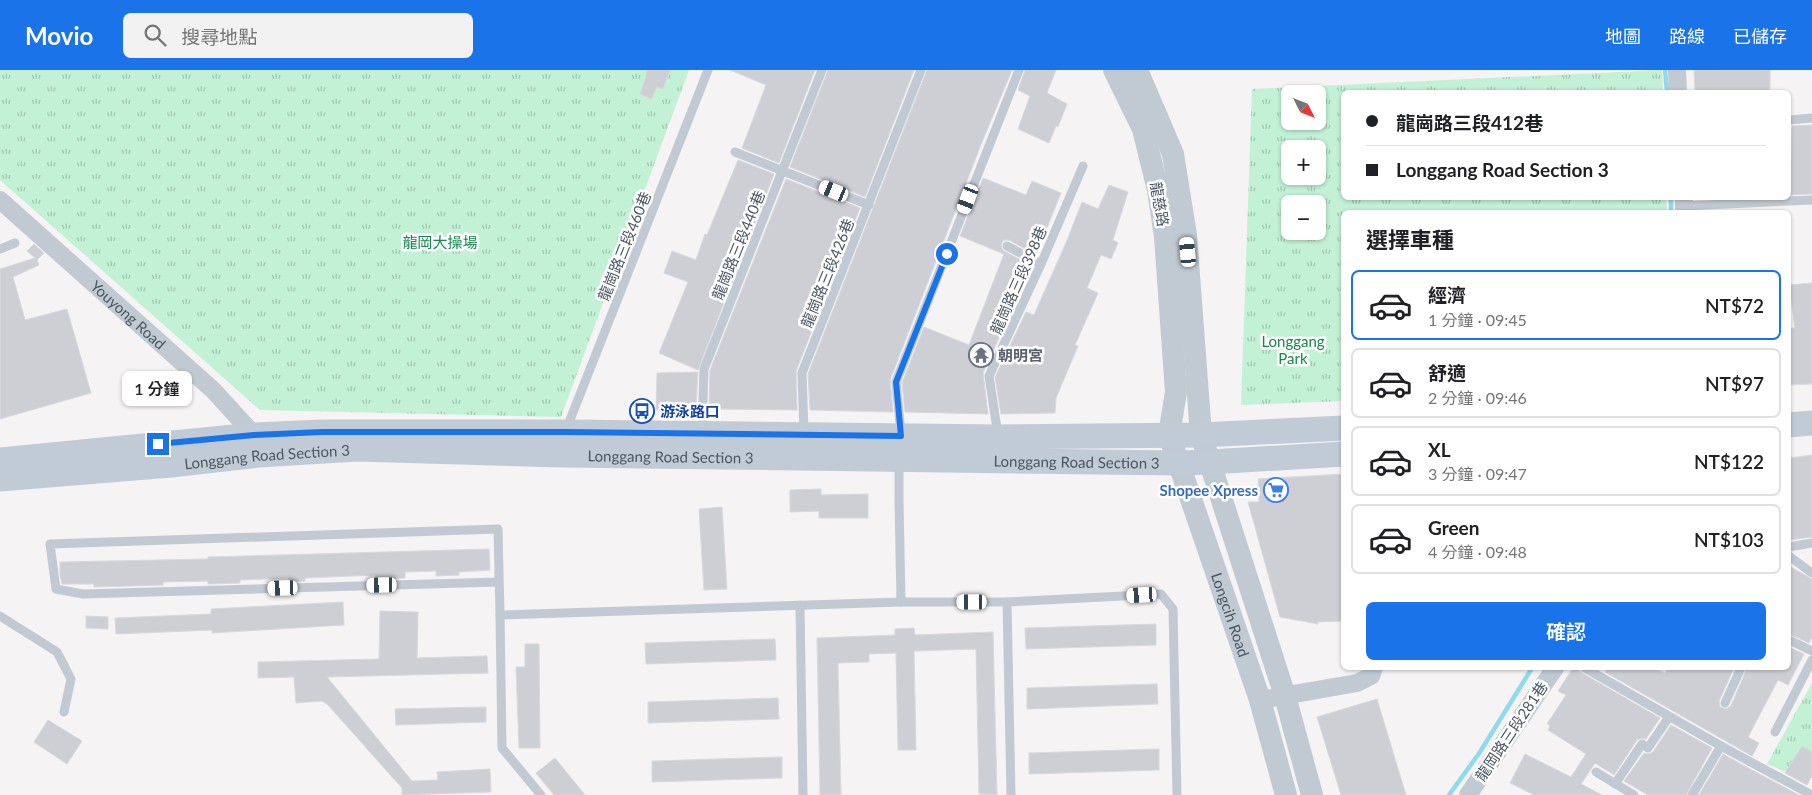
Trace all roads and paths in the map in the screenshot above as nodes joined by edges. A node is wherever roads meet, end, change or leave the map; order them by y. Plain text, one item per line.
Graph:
1 (708, 70) edge
2 (822, 70) edge
3 (920, 70) edge
4 (1019, 70) edge
5 (1114, 70) edge
6 (1137, 70) edge
7 (1677, 70) edge
8 (1678, 90) edge
9 (1812, 118) edge
10 (1791, 120) edge
11 (735, 152) dead end
12 (1083, 166) dead end
13 (782, 171) junction
14 (0, 200) edge
15 (1812, 200) edge
16 (869, 205) junction
17 (1684, 205) edge
18 (15, 243) dead end
19 (1007, 246) dead end
20 (0, 249) edge
21 (1041, 264) junction
22 (1812, 423) edge
23 (1791, 424) edge
24 (1341, 428) edge
25 (702, 434) junction
26 (804, 435) junction
27 (1169, 435) junction
28 (1201, 435) junction
29 (998, 438) junction
30 (564, 443) junction
31 (256, 445) junction
32 (900, 448) junction
33 (1341, 454) edge
34 (0, 460) edge
35 (1210, 462) junction
36 (1180, 463) junction
37 (0, 479) edge
38 (1812, 543) edge
39 (1791, 547) edge
40 (1791, 558) edge
41 (1812, 574) edge
42 (500, 582) junction
43 (901, 602) junction
44 (1007, 602) junction
45 (800, 605) junction
46 (500, 615) junction
47 (0, 616) edge
48 (1791, 641) edge
49 (1812, 651) edge
50 (1812, 660) edge
51 (1373, 670) edge
52 (1554, 670) edge
53 (1588, 670) edge
54 (1739, 670) edge
55 (1285, 696) junction
56 (1260, 700) junction
57 (1725, 703) dead end
58 (64, 712) dead end
59 (1669, 717) junction
60 (1775, 732) dead end
61 (1721, 746) junction
62 (1596, 772) dead end
63 (1615, 784) junction
64 (1470, 794) edge
65 (1812, 794) edge
66 (541, 795) edge
67 (803, 795) edge
68 (1011, 795) edge
69 (1177, 795) edge
70 (1286, 795) edge
71 (1312, 795) edge
72 (1634, 795) edge
73 (1692, 795) edge

1 - 30 lane, 龍崗路三段460巷
2 - 13 lane, 龍崗路三段440巷
3 - 16 lane, 龍崗路三段426巷
4 - 32 lane
5 - 27 street, 龍慈路
6 - 28 street, 龍慈路
7 - 8 street
9 - 10 lane
11 - 13 lane
12 - 21 lane, 龍崗路三段398巷
13 - 16 lane
13 - 25 lane, 龍崗路三段440巷
14 - 31 street, Youyong Road
15 - 17 lane
16 - 26 lane, 龍崗路三段426巷
18 - 20 lane
19 - 21 lane
21 - 29 lane, 龍崗路三段398巷
22 - 23 main road
24 - 28 main road, Longgang Road Section 3
25 - 26 main road, Longgang Road Section 3
25 - 30 main road, Longgang Road Section 3
26 - 32 main road, Longgang Road Section 3
27 - 28 main road, Longgang Road Section 3
27 - 29 main road, Longgang Road Section 3
27 - 36 street, Longcih Road
28 - 35 street, Longcih Road
29 - 32 main road, Longgang Road Section 3
30 - 31 main road, Longgang Road Section 3
30 - 32 main road, Longgang Road Section 3
31 - 34 main road, Longgang Road Section 3
31 - 37 main road, Longgang Road Section 3
32 - 36 main road, Longgang Road Section 3
32 - 43 lane
33 - 35 main road, Longgang Road Section 3
35 - 36 main road, Longgang Road Section 3
35 - 55 street, Longcih Road
36 - 56 street, Longcih Road
38 - 39 lane
40 - 41 lane
42 - 42 lane
42 - 46 lane
43 - 44 lane
43 - 45 lane
44 - 68 lane
44 - 69 lane
45 - 46 lane
45 - 67 lane
46 - 66 lane
47 - 58 lane
48 - 49 lane
50 - 60 lane
51 - 55 street
52 - 64 street, 龍岡路三段281巷
53 - 59 lane
54 - 57 lane
55 - 56 street
55 - 71 street, Longcih Road
56 - 70 street, Longcih Road
59 - 61 lane
59 - 63 lane
61 - 65 lane
61 - 73 lane
62 - 63 lane
63 - 72 lane

